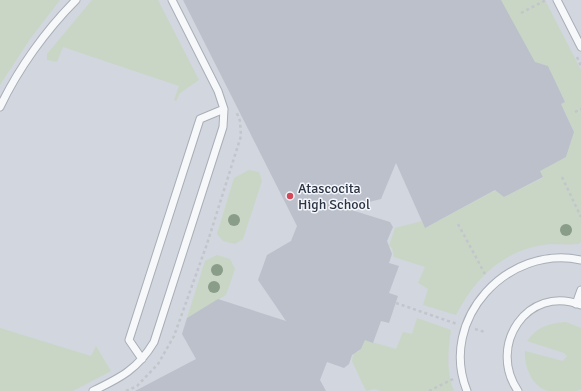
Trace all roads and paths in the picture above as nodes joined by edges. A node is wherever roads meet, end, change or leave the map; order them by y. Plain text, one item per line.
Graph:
1 (76, 0) edge
2 (172, 0) edge
3 (546, 0) edge
4 (557, 0) edge
5 (521, 13) dead end
6 (581, 47) edge
7 (0, 107) edge
8 (224, 109) junction
9 (581, 109) edge
10 (575, 112) dead end
11 (240, 121) dead end
12 (562, 177) dead end
13 (581, 217) edge
14 (458, 224) dead end
15 (581, 260) edge
16 (486, 276) dead end
17 (581, 290) edge
18 (396, 303) dead end
19 (579, 304) edge
20 (466, 326) junction
21 (485, 332) dead end
22 (142, 359) junction
23 (453, 379) dead end
24 (93, 391) edge
25 (126, 391) edge
26 (429, 391) edge
27 (467, 391) edge
28 (518, 391) edge

1 - 7 lane
2 - 8 lane
3 - 5 path
4 - 6 lane
8 - 22 lane
8 - 22 lane
9 - 10 path
11 - 25 path
12 - 13 path
14 - 16 path
15 - 20 lane
17 - 19 lane
18 - 20 path
19 - 28 lane
20 - 21 path
20 - 27 lane
22 - 24 lane
23 - 26 path

